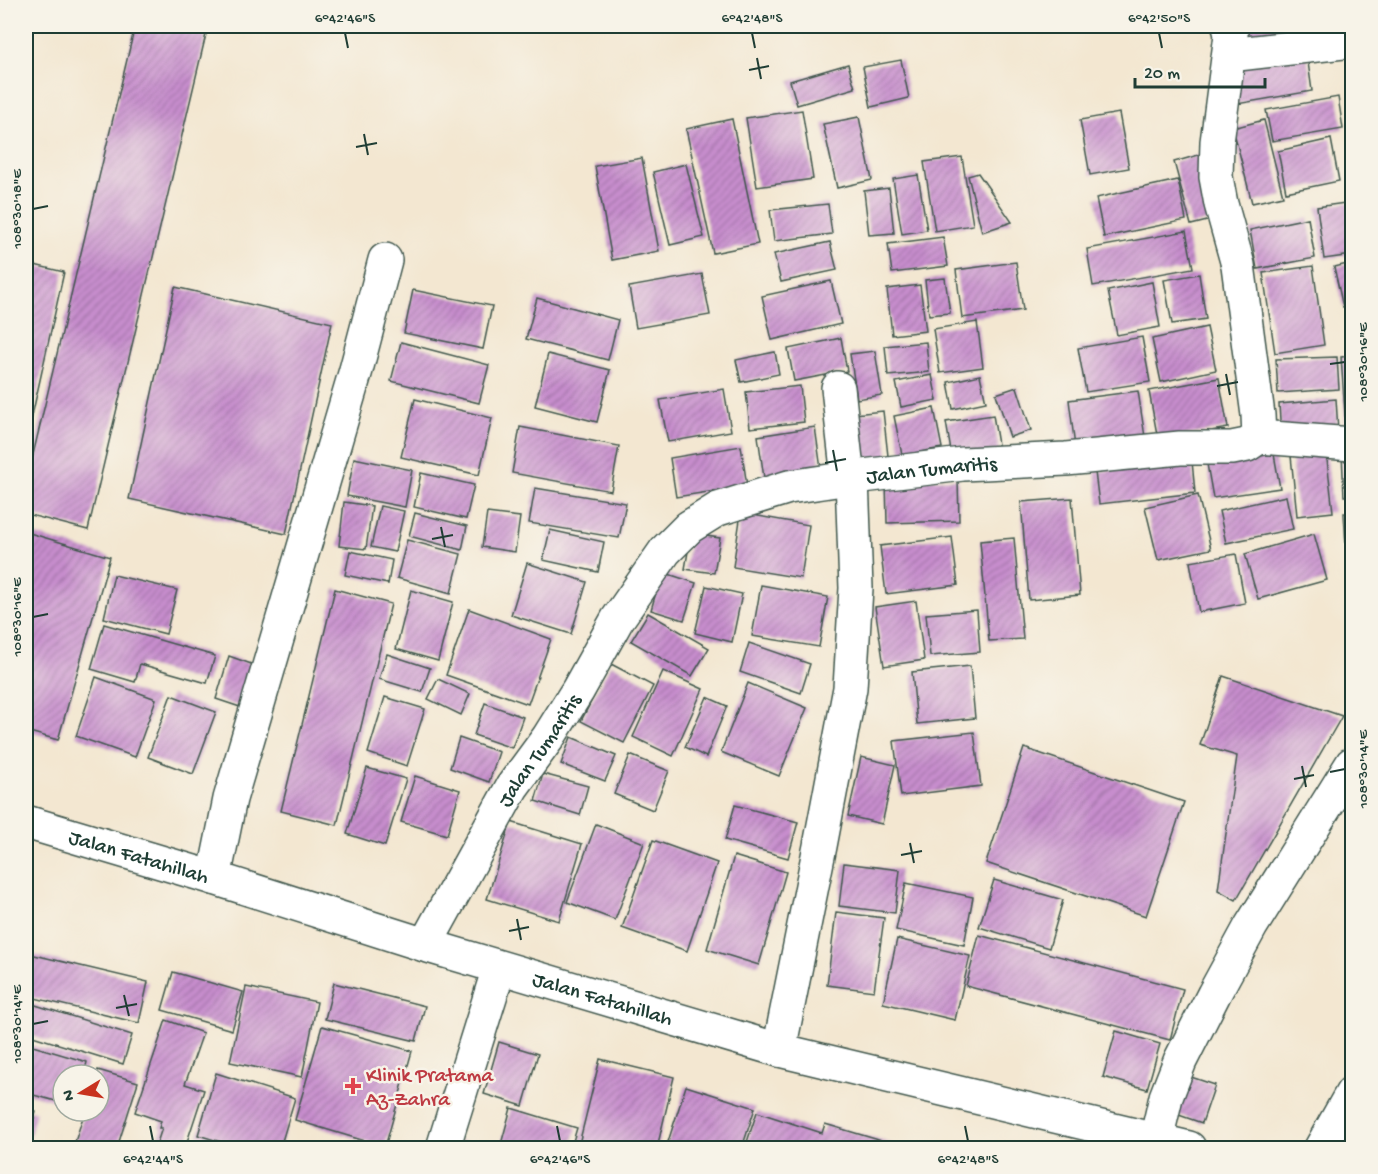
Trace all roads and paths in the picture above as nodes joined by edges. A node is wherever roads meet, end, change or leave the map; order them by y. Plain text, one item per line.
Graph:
1 (1229, 40) edge
2 (1353, 40) edge
3 (385, 260) dead end
4 (838, 388) dead end
5 (1259, 437) junction
6 (1353, 444) edge
7 (850, 478) junction
8 (1353, 764) edge
9 (26, 822) edge
10 (214, 878) junction
11 (425, 945) junction
12 (500, 968) junction
13 (779, 1050) junction
14 (1353, 1093) edge
15 (1156, 1140) junction
16 (443, 1149) edge
17 (1189, 1149) edge
18 (1321, 1149) edge

1 - 2 main road
1 - 5 main road
3 - 10 main road
4 - 7 main road
5 - 6 main road
5 - 7 main road, Jalan Tumaritis
7 - 11 main road, Jalan Tumaritis
7 - 13 main road
8 - 15 main road
9 - 10 main road, Jalan Fatahillah
10 - 11 main road, Jalan Fatahillah
11 - 12 main road, Jalan Fatahillah
12 - 13 main road, Jalan Fatahillah
12 - 16 main road
13 - 15 main road, Jalan Fatahillah
14 - 18 main road
15 - 17 main road, Jalan Fatahillah

